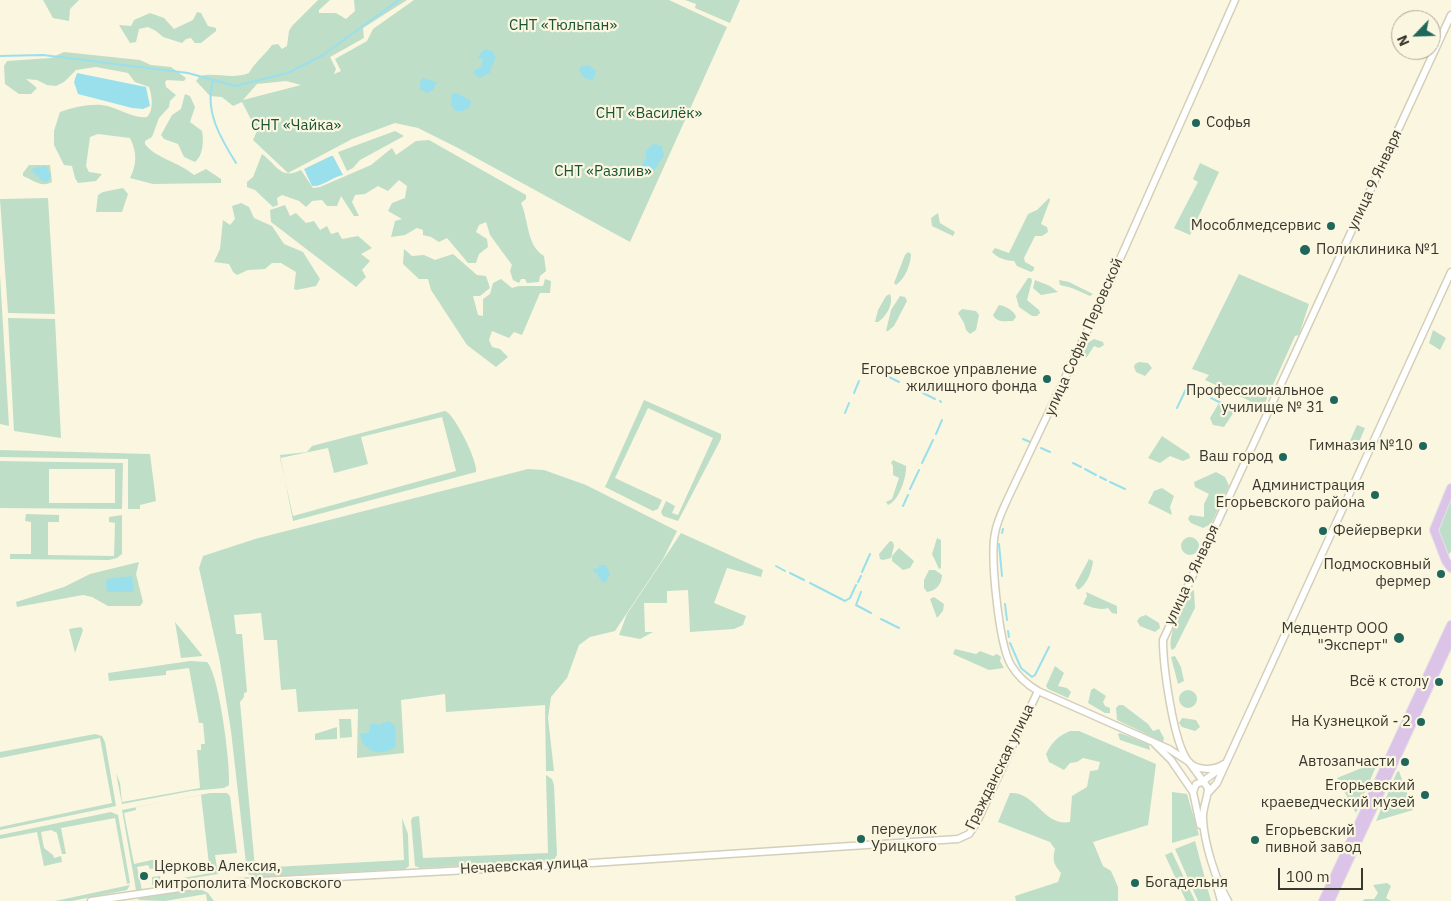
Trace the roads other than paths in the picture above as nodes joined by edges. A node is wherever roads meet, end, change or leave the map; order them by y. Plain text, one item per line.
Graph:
1 (1235, 0) edge
2 (1451, 15) edge
3 (1451, 272) edge
4 (1451, 488) edge
5 (1451, 568) edge
6 (1451, 625) edge
7 (1451, 639) edge
8 (1038, 691) junction
9 (1154, 743) junction
10 (1189, 762) junction
11 (1224, 764) junction
12 (1202, 782) junction
13 (1194, 793) junction
14 (1207, 794) junction
15 (958, 839) joint
16 (91, 901) edge
17 (1221, 901) edge
18 (1228, 901) edge
19 (1323, 901) edge
20 (1330, 901) edge

1 - 8 street, улица Софьи Перовской
2 - 10 street, улица 9 Января
3 - 11 street
4 - 5 main road
6 - 19 main road
7 - 20 main road
8 - 9 street
8 - 15 street, Гражданская улица
9 - 10 street
9 - 13 street
10 - 11 street
10 - 12 street, улица 9 Января
11 - 12 street
11 - 14 street
12 - 13 street
12 - 14 street
13 - 14 street
13 - 17 street
14 - 18 street
15 - 16 street, Нечаевская улица

